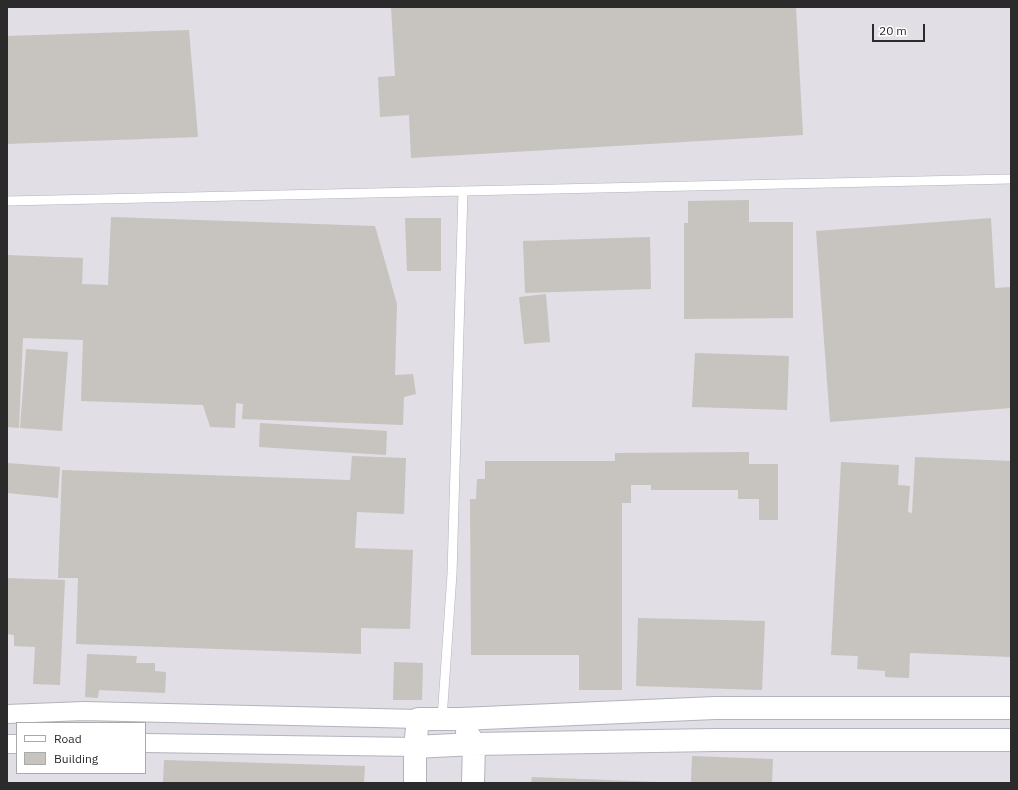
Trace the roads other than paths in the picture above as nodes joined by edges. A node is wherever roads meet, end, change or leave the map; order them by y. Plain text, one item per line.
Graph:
1 (1011, 179) edge
2 (462, 191) junction
3 (7, 201) edge
4 (1011, 708) edge
5 (7, 714) edge
6 (418, 719) junction
7 (451, 719) junction
8 (1011, 740) edge
9 (146, 743) edge
10 (474, 744) junction
11 (415, 747) junction
12 (415, 783) edge
13 (473, 783) edge

1 - 2 lane
2 - 3 lane
2 - 7 lane
4 - 7 street
5 - 6 street
6 - 7 street
6 - 11 street
7 - 10 street
8 - 10 street
9 - 11 street
10 - 11 street
10 - 13 street
11 - 12 street

